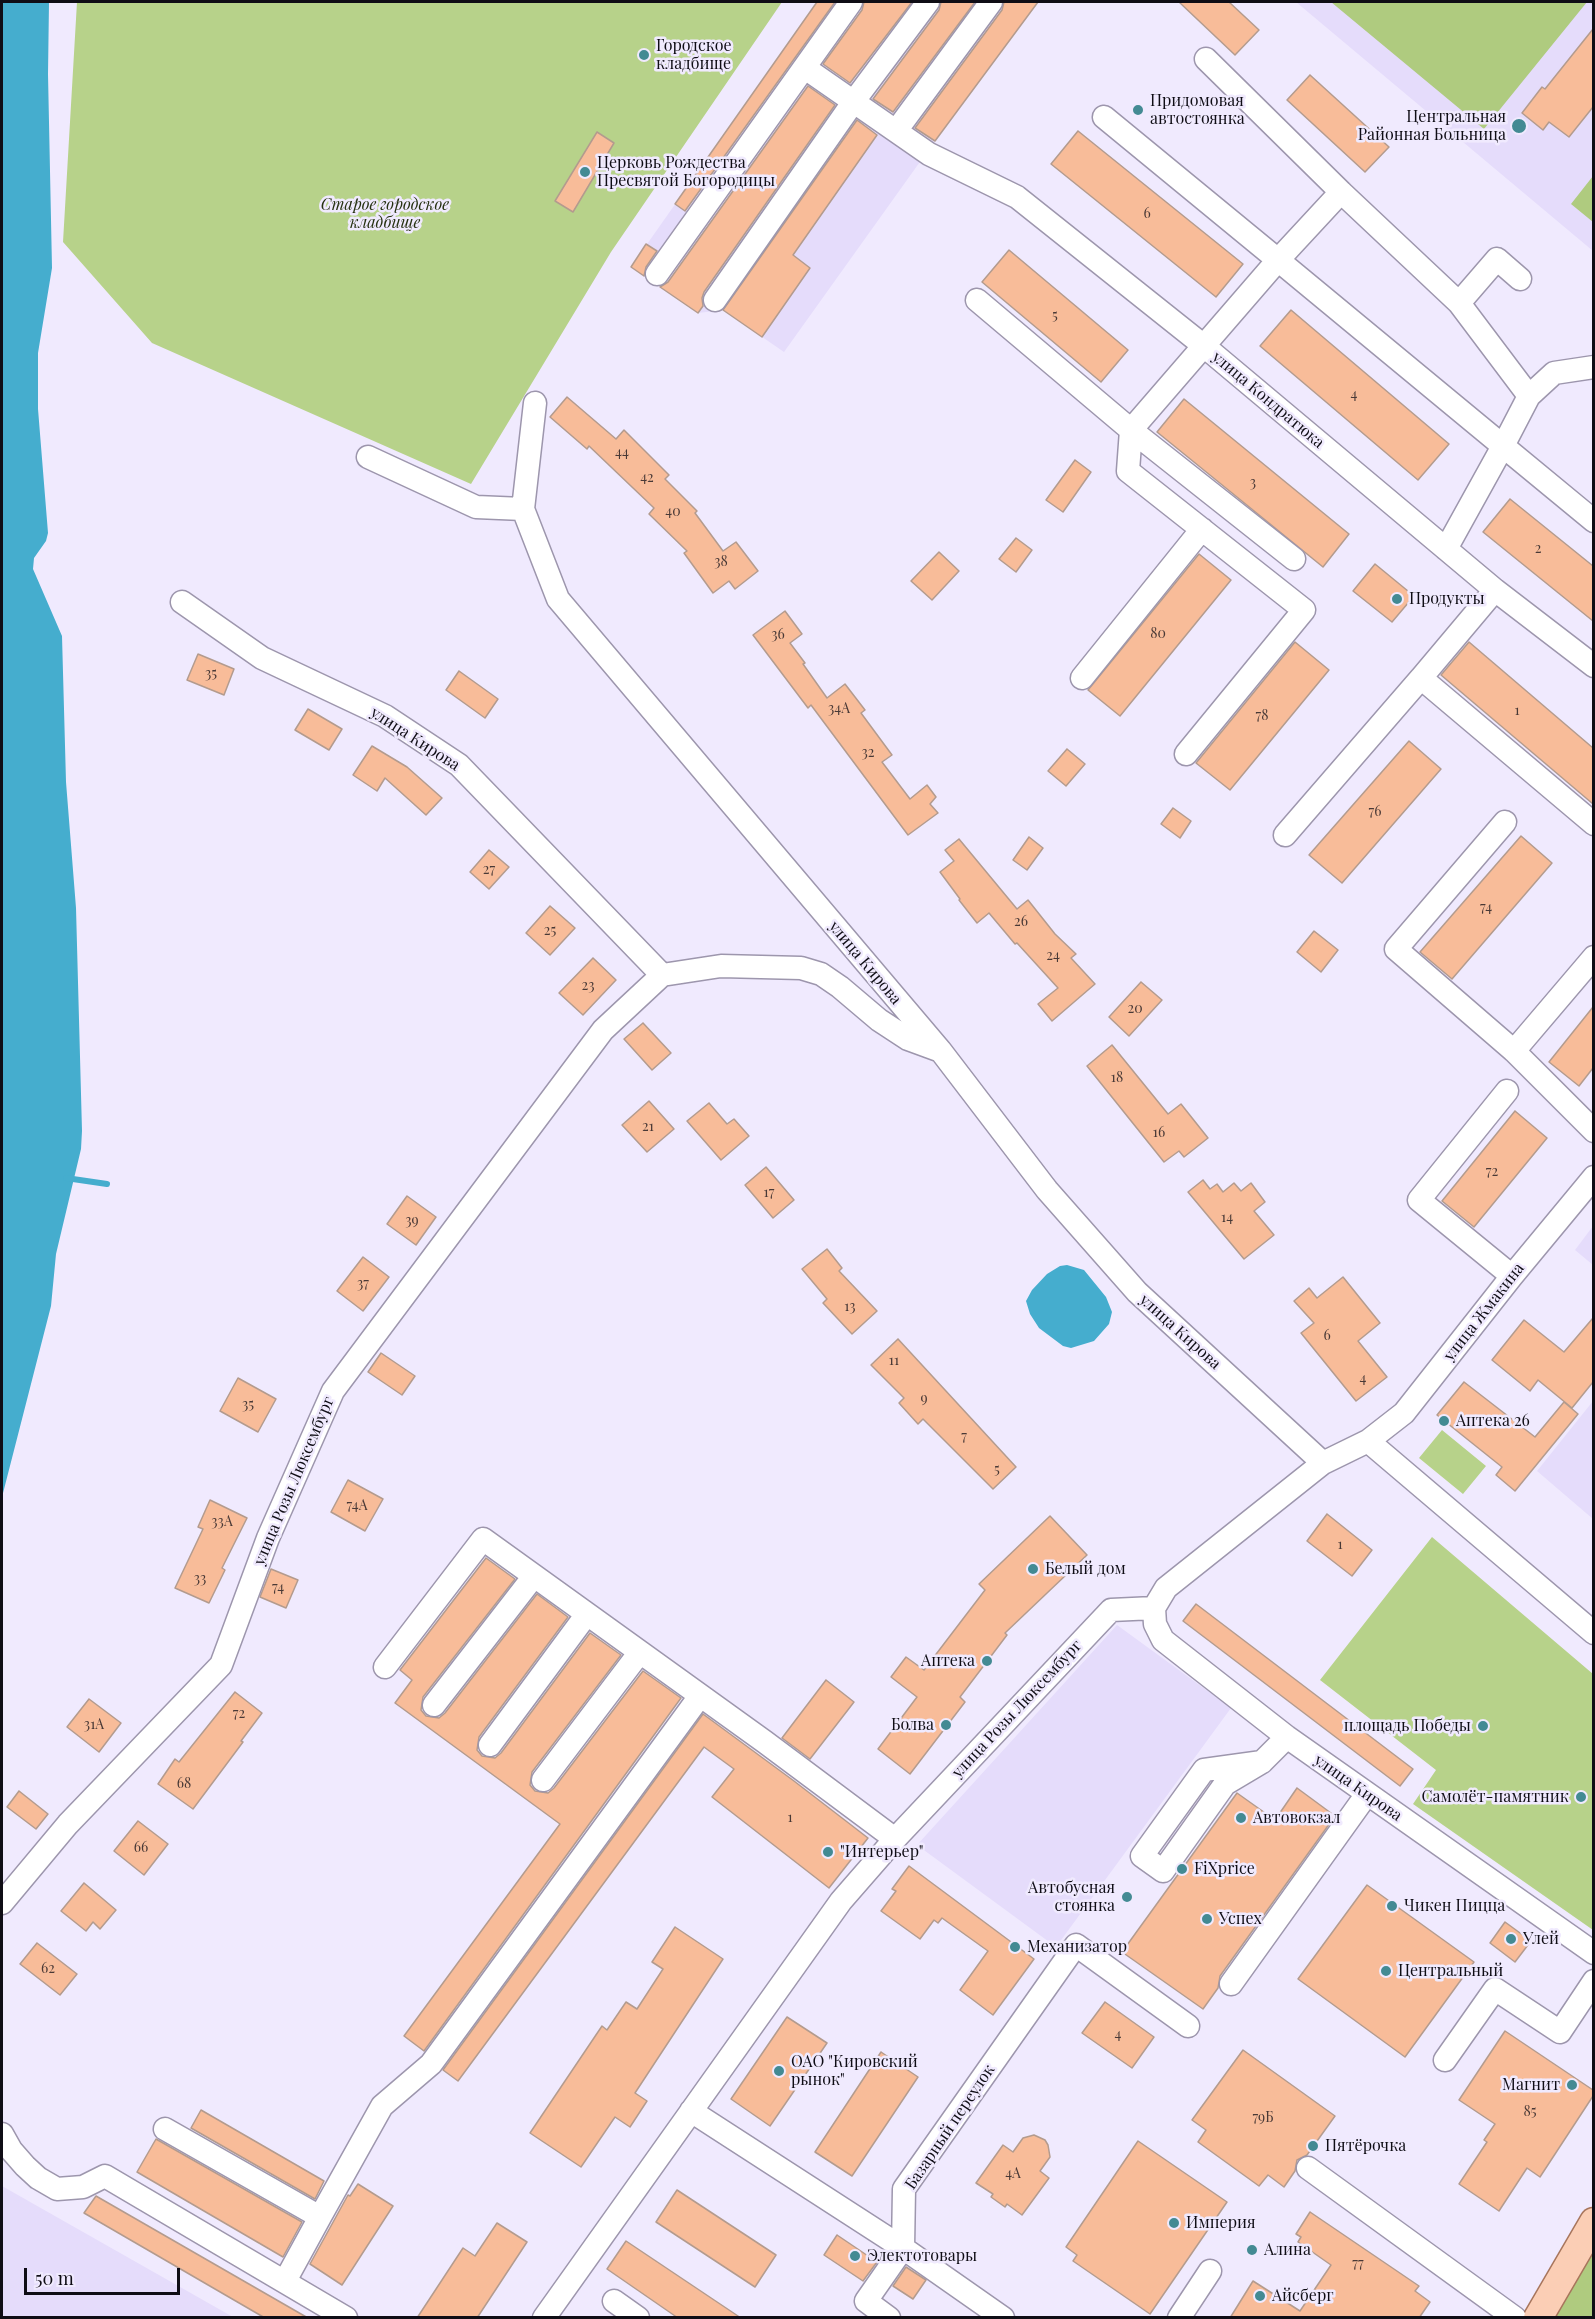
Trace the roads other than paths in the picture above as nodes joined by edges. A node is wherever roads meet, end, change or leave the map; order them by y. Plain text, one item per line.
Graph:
1 (851, 2) edge
2 (927, 2) edge
3 (991, 2) edge
4 (1206, 59) dead end
5 (805, 68) junction
6 (854, 101) junction
7 (1104, 117) dead end
8 (896, 131) junction
9 (1341, 192) junction
10 (1278, 260) junction
11 (657, 274) dead end
12 (1520, 279) dead end
13 (715, 300) dead end
14 (977, 300) dead end
15 (1459, 303) junction
16 (1204, 346) junction
17 (1593, 367) edge
18 (1528, 396) junction
19 (535, 403) dead end
20 (1131, 430) junction
21 (1503, 446) junction
22 (368, 457) dead end
23 (523, 508) junction
24 (1593, 520) edge
25 (1202, 529) junction
26 (1446, 549) junction
27 (1294, 559) dead end
28 (1495, 590) junction
29 (182, 602) dead end
30 (1593, 666) edge
31 (1082, 678) dead end
32 (1421, 678) junction
33 (1186, 754) dead end
34 (1505, 822) dead end
35 (1593, 825) edge
36 (1285, 835) dead end
37 (1593, 957) edge
38 (662, 975) junction
39 (940, 1050) junction
40 (1514, 1051) junction
41 (1507, 1091) dead end
42 (1593, 1131) edge
43 (1593, 1178) edge
44 (1512, 1276) junction
45 (1368, 1441) junction
46 (1323, 1462) junction
47 (534, 1576) junction
48 (1154, 1608) junction
49 (587, 1614) junction
50 (1593, 1633) edge
51 (640, 1652) junction
52 (386, 1667) dead end
53 (700, 1696) junction
54 (434, 1705) dead end
55 (1287, 1737) junction
56 (490, 1745) dead end
57 (1262, 1762) junction
58 (543, 1780) dead end
59 (1367, 1794) junction
60 (894, 1839) junction
61 (2, 1902) edge
62 (1593, 1953) edge
63 (1593, 1981) edge
64 (1231, 1984) dead end
65 (1188, 2026) dead end
66 (1445, 2060) dead end
67 (691, 2111) junction
68 (165, 2129) dead end
69 (2, 2134) edge
70 (1308, 2168) dead end
71 (320, 2217) junction
72 (1593, 2222) edge
73 (903, 2248) junction
74 (1210, 2271) dead end
75 (285, 2281) junction
76 (614, 2301) dead end
77 (346, 2318) edge
78 (544, 2318) edge
79 (638, 2318) edge
80 (889, 2318) edge
81 (1003, 2318) edge
82 (1179, 2318) edge
83 (1515, 2318) edge
84 (1538, 2318) edge

1 - 5 street
2 - 6 street
3 - 8 street
4 - 9 street
5 - 6 street, улица Кондратюка
5 - 11 street
6 - 8 street, улица Кондратюка
6 - 13 street
7 - 10 street
8 - 16 street, улица Кондратюка
9 - 10 street
9 - 15 street
10 - 16 street
10 - 21 street
12 - 15 street
14 - 20 street
15 - 18 street
16 - 20 street
16 - 26 street, улица Кондратюка
17 - 18 street
18 - 21 street
19 - 23 street, улица Кирова
20 - 25 street
20 - 27 street
21 - 24 street
21 - 26 street
22 - 23 street
23 - 39 street, улица Кирова
25 - 31 street
25 - 33 street
26 - 28 street, улица Кондратюка
28 - 30 street, улица Кондратюка
28 - 32 street
29 - 38 street, улица Кирова
32 - 35 street
32 - 36 street
34 - 40 street
37 - 40 street
38 - 39 street
38 - 61 street, улица Розы Люксембург
39 - 46 street, улица Кирова
40 - 42 street
41 - 44 street
43 - 44 street, улица Жмакина
44 - 45 street, улица Жмакина
45 - 46 street
45 - 50 street
46 - 48 street
47 - 49 street
47 - 52 street
47 - 54 street
48 - 55 street, улица Кирова
48 - 60 street, улица Розы Люксембург
49 - 51 street
49 - 56 street
51 - 53 street
51 - 58 street
53 - 60 street
53 - 71 street
55 - 57 street
55 - 59 street, улица Кирова
57 - 57 street
59 - 62 street, улица Кирова
59 - 64 street
60 - 67 street, улица Розы Люксембург
63 - 66 street
65 - 73 street, Базарный переулок
67 - 73 street
67 - 78 street, улица Розы Люксембург
68 - 71 street
69 - 75 street
70 - 83 street
71 - 75 street
72 - 84 main road
73 - 80 street
73 - 81 street
74 - 82 street
75 - 77 street
76 - 79 street

